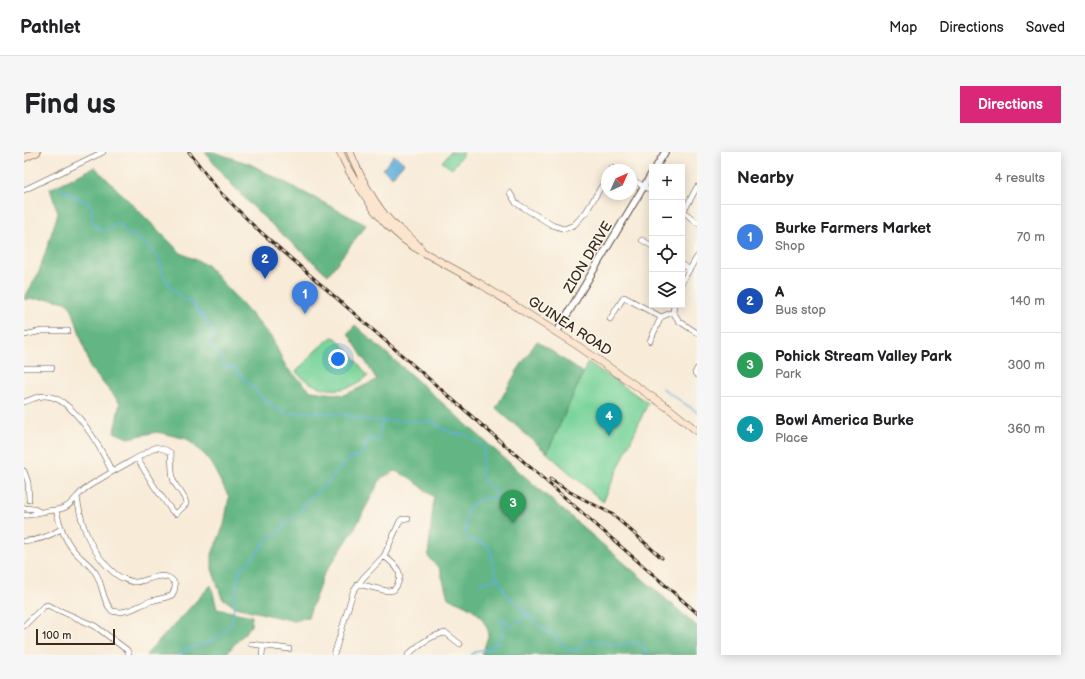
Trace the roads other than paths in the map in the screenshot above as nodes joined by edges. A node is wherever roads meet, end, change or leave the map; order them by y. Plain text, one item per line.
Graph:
1 (37, 152) edge
2 (104, 152) edge
3 (340, 152) edge
4 (350, 152) edge
5 (665, 152) edge
6 (24, 158) edge
7 (658, 164) edge
8 (649, 178) edge
9 (637, 182) edge
10 (644, 186) junction
11 (601, 187) edge
12 (697, 187) edge
13 (649, 189) edge
14 (24, 190) edge
15 (510, 193) dead end
16 (685, 208) edge
17 (685, 213) edge
18 (697, 223) edge
19 (396, 230) junction
20 (642, 240) dead end
21 (649, 244) edge
22 (697, 257) edge
23 (685, 267) edge
24 (689, 269) junction
25 (685, 276) edge
26 (674, 308) edge
27 (673, 312) junction
28 (661, 317) junction
29 (610, 318) dead end
30 (68, 331) dead end
31 (557, 332) junction
32 (697, 333) edge
33 (24, 335) edge
34 (650, 341) dead end
35 (24, 368) edge
36 (52, 368) dead end
37 (697, 369) edge
38 (697, 375) edge
39 (24, 402) edge
40 (697, 431) edge
41 (137, 458) junction
42 (24, 472) edge
43 (112, 472) junction
44 (77, 497) junction
45 (29, 500) dead end
46 (24, 508) edge
47 (56, 510) junction
48 (40, 512) junction
49 (24, 515) edge
50 (408, 519) dead end
51 (61, 529) junction
52 (24, 541) edge
53 (384, 556) junction
54 (358, 584) junction
55 (24, 626) edge
56 (251, 644) dead end
57 (460, 644) dead end
58 (263, 646) junction
59 (289, 649) dead end
60 (129, 655) edge
61 (262, 655) edge
62 (334, 655) edge
63 (408, 655) edge

1 - 6 main road
2 - 14 street
3 - 19 main road
4 - 19 main road
5 - 7 street
8 - 10 street, ZION DRIVE
9 - 10 street
10 - 13 street
10 - 31 street, ZION DRIVE
11 - 15 street
12 - 16 street
17 - 18 street
19 - 31 main road, GUINEA ROAD
20 - 21 street
22 - 24 street
23 - 24 street
24 - 25 street
26 - 27 street
27 - 28 street
27 - 32 street
28 - 29 street
28 - 34 street
30 - 33 street
31 - 40 main road, GUINEA ROAD
35 - 36 street
37 - 38 street
39 - 43 street
41 - 41 street
41 - 43 street
42 - 45 street
43 - 44 street
44 - 47 street
44 - 51 street
46 - 48 street
47 - 48 street
47 - 51 street
48 - 49 street
50 - 53 street
51 - 52 street
53 - 54 street
53 - 54 street
54 - 62 street
55 - 60 street
56 - 58 street
57 - 63 street
58 - 59 street
58 - 61 street

